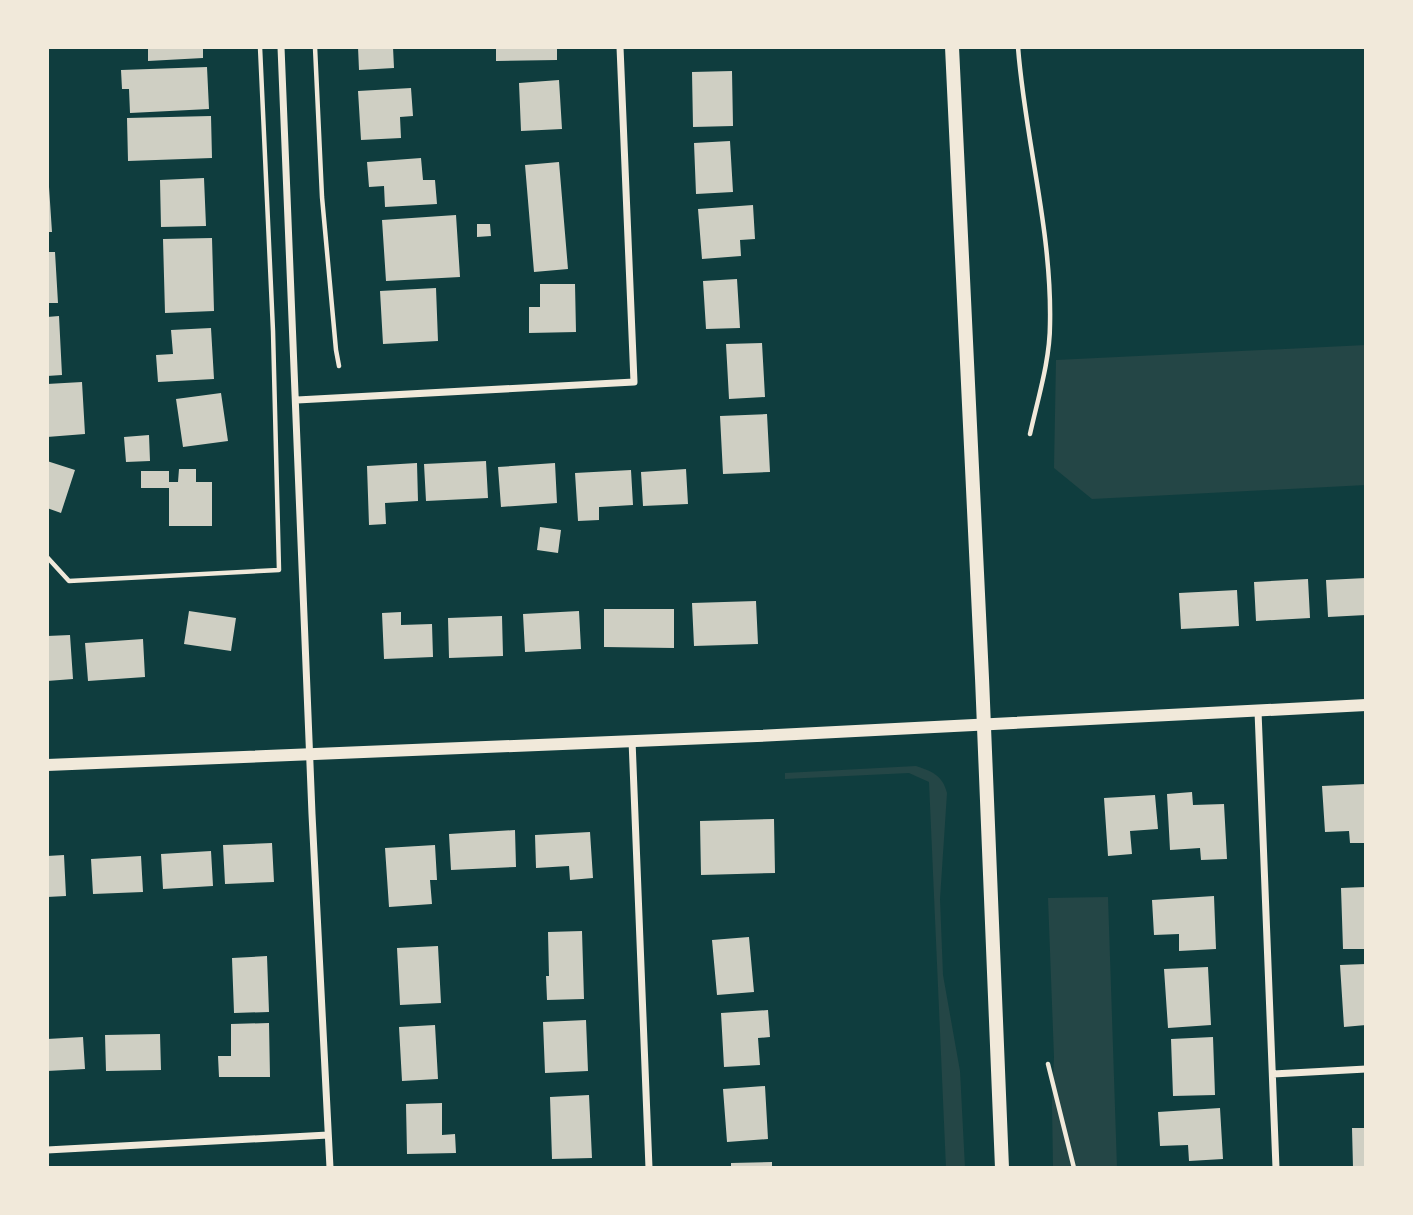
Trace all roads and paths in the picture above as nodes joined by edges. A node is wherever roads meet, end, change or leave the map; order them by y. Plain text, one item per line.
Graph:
1 (260, 47) edge
2 (281, 47) edge
3 (315, 47) edge
4 (620, 47) edge
5 (952, 47) edge
6 (1018, 47) edge
7 (340, 366) dead end
8 (297, 400) junction
9 (1030, 434) dead end
10 (47, 556) edge
11 (1366, 705) edge
12 (1258, 711) junction
13 (984, 724) junction
14 (632, 740) junction
15 (310, 754) junction
16 (47, 765) edge
17 (1048, 1064) dead end
18 (1366, 1069) edge
19 (1273, 1074) junction
20 (328, 1135) junction
21 (47, 1150) edge
22 (330, 1168) edge
23 (649, 1168) edge
24 (1002, 1168) edge
25 (1074, 1168) edge
26 (1276, 1168) edge

1 - 10 path
2 - 8 street
3 - 7 path
4 - 8 street
5 - 13 main road
6 - 9 path
8 - 15 street
11 - 12 street
12 - 13 street
12 - 19 street
13 - 14 street
13 - 24 main road
14 - 15 street
14 - 23 street
15 - 16 street
15 - 20 street
17 - 25 path
18 - 19 street
19 - 26 street
20 - 21 street
20 - 22 street

